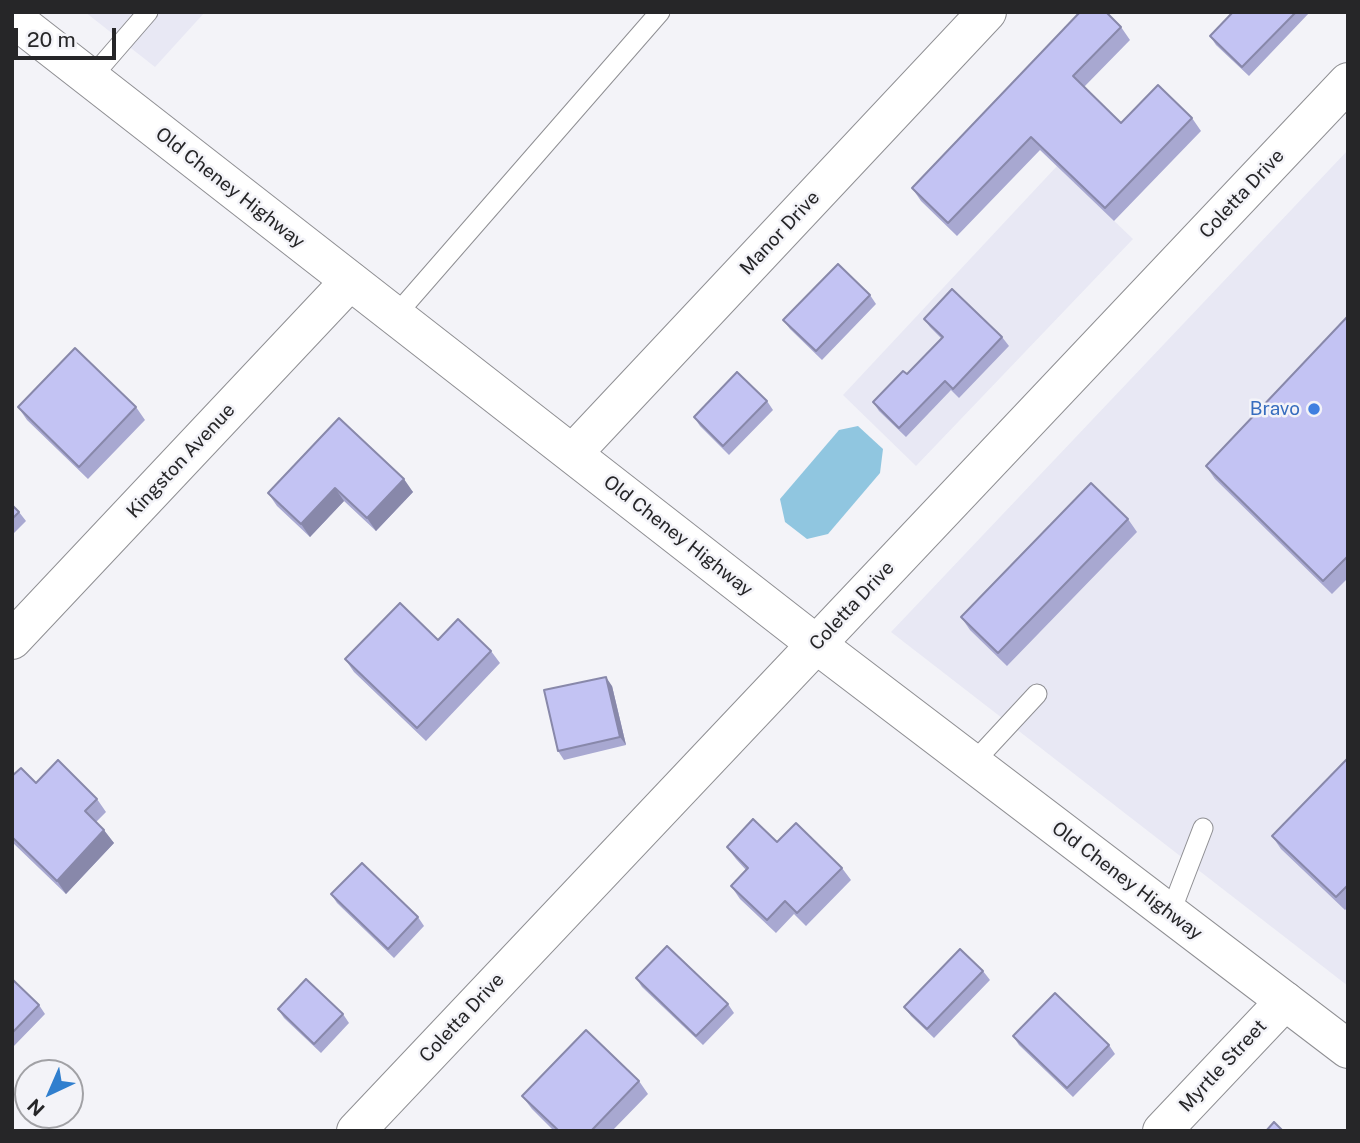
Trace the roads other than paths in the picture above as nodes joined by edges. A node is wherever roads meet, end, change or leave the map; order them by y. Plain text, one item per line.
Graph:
1 (148, 12) edge
2 (660, 12) edge
3 (987, 12) edge
4 (12, 17) edge
5 (90, 79) junction
6 (1348, 82) edge
7 (350, 281) junction
8 (395, 316) junction
9 (573, 453) junction
10 (12, 640) edge
11 (816, 644) junction
12 (1037, 694) dead end
13 (973, 764) junction
14 (1203, 828) dead end
15 (1170, 914) junction
16 (1284, 1001) junction
17 (1348, 1049) edge
18 (356, 1131) edge
19 (1162, 1131) edge

1 - 5 lane
2 - 8 lane
3 - 9 street, Manor Drive
4 - 5 street, Old Cheney Highway
5 - 7 street, Old Cheney Highway
6 - 11 street, Coletta Drive
7 - 8 street, Old Cheney Highway
7 - 10 street, Kingston Avenue
8 - 9 street, Old Cheney Highway
9 - 11 street, Old Cheney Highway
11 - 13 street, Old Cheney Highway
11 - 18 street, Coletta Drive
12 - 13 lane
13 - 15 street, Old Cheney Highway
14 - 15 lane
15 - 16 street, Old Cheney Highway
16 - 17 street, Old Cheney Highway
16 - 19 street, Myrtle Street

